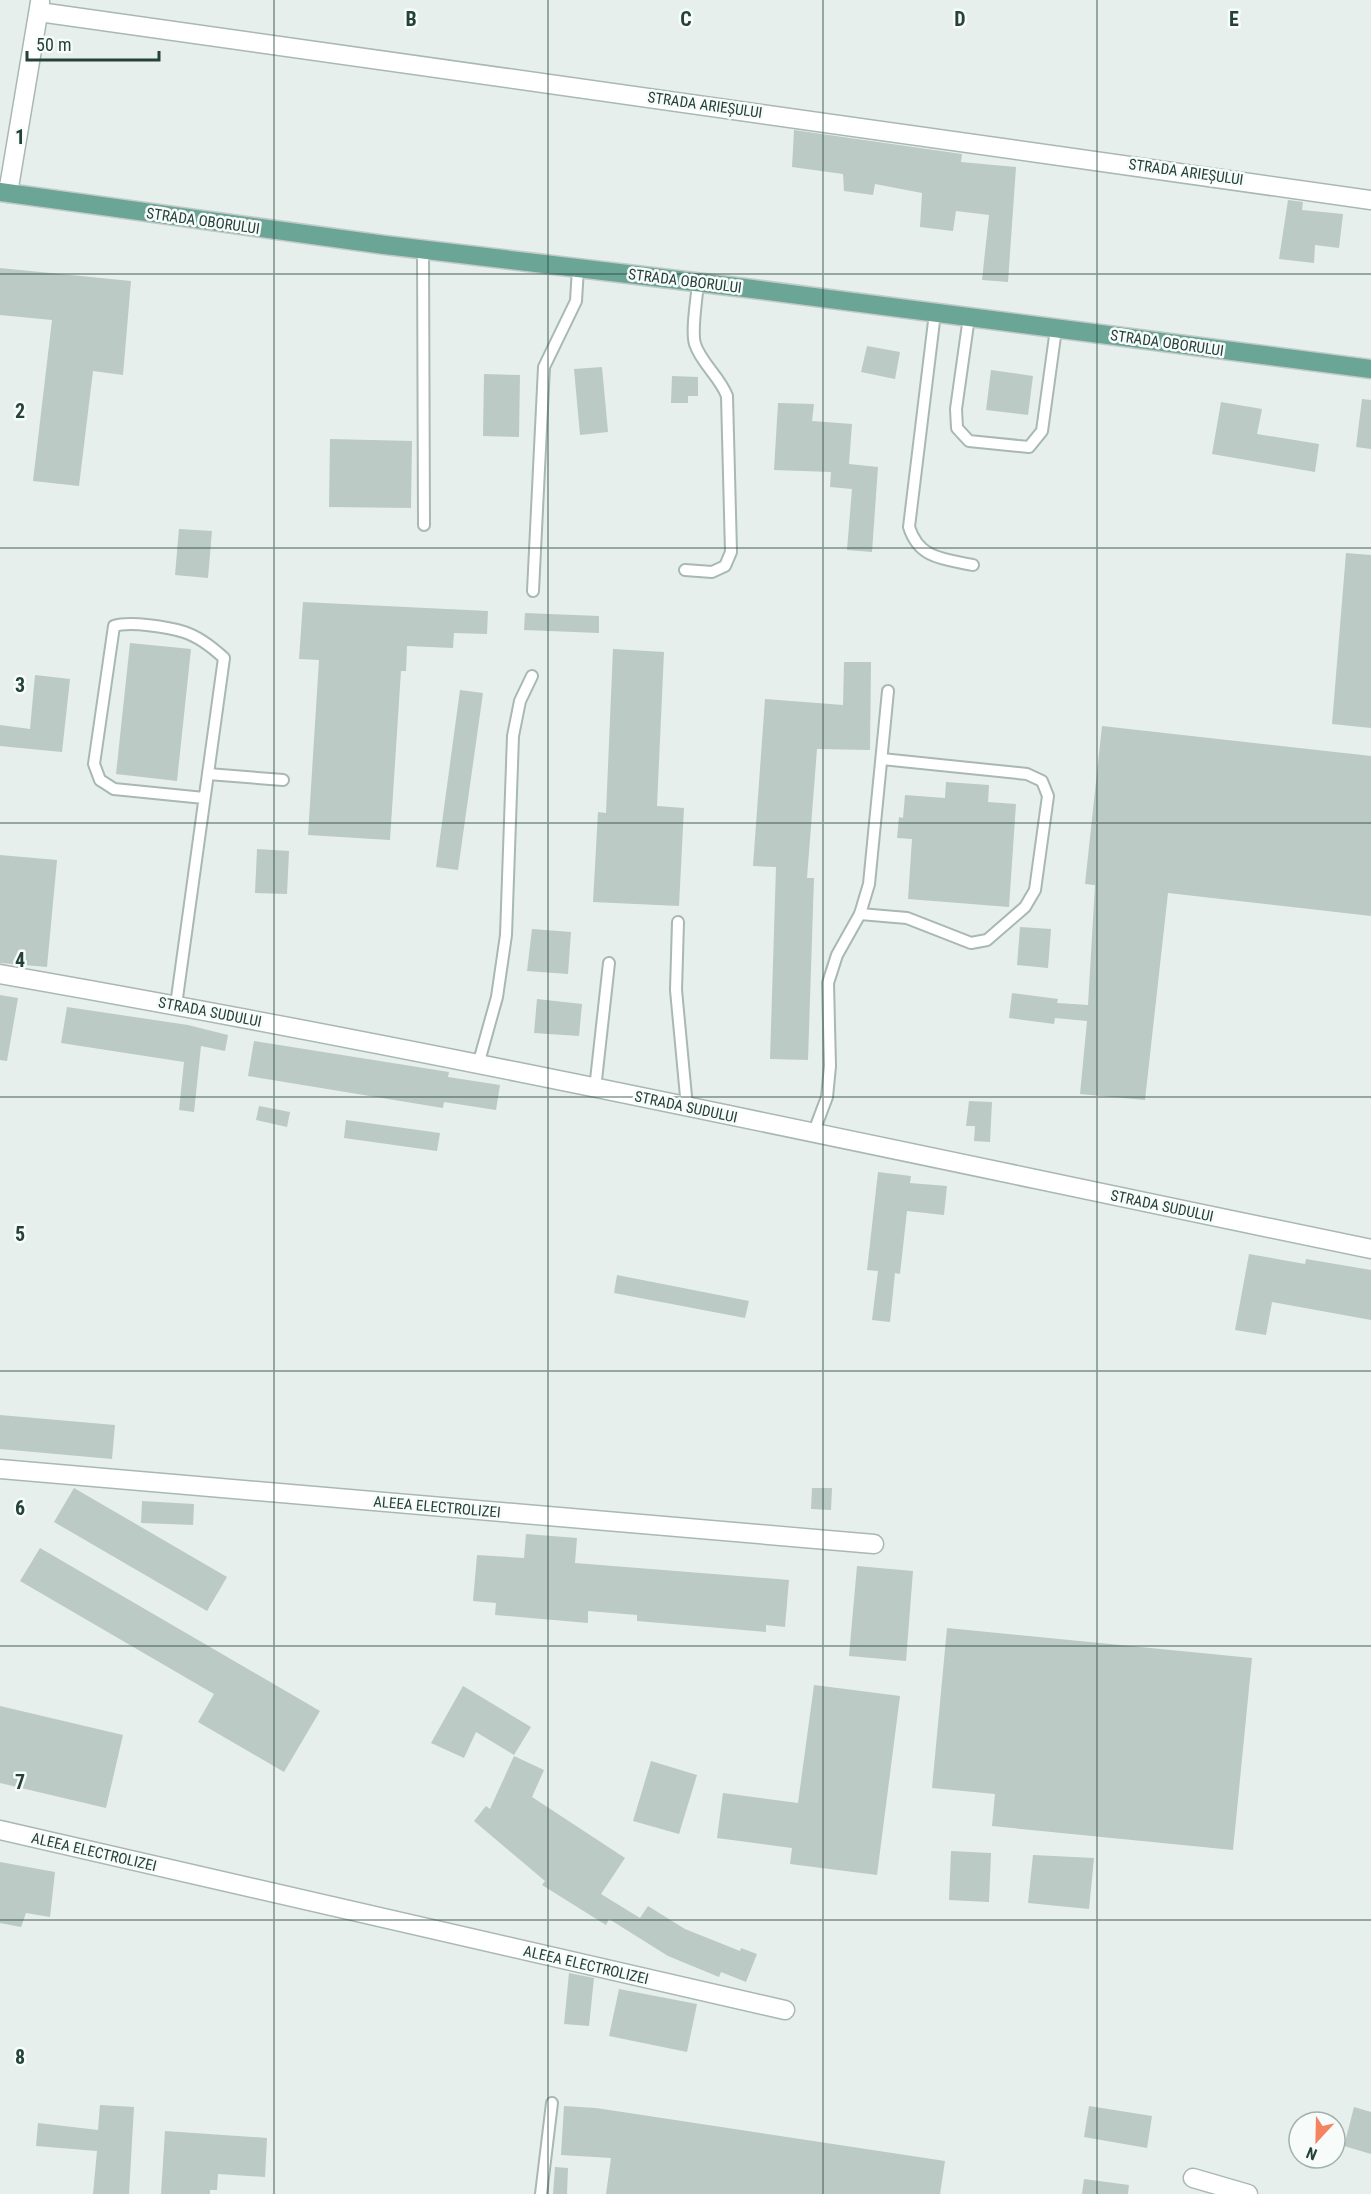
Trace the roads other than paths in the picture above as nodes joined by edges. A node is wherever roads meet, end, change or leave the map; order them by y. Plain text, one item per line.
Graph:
1 (40, 6) edge
2 (4, 193) edge
3 (1371, 200) edge
4 (423, 250) junction
5 (578, 268) junction
6 (698, 282) junction
7 (935, 313) junction
8 (969, 317) junction
9 (1056, 329) junction
10 (1371, 369) edge
11 (424, 525) dead end
12 (973, 565) dead end
13 (685, 570) dead end
14 (533, 591) dead end
15 (532, 676) dead end
16 (888, 691) dead end
17 (882, 759) junction
18 (208, 774) junction
19 (283, 780) dead end
20 (204, 798) junction
21 (860, 914) junction
22 (678, 922) dead end
23 (609, 963) dead end
24 (0, 974) edge
25 (176, 1005) junction
26 (478, 1065) junction
27 (595, 1089) junction
28 (687, 1107) junction
29 (813, 1134) junction
30 (1371, 1249) edge
31 (0, 1469) edge
32 (874, 1544) dead end
33 (0, 1830) edge
34 (785, 2010) dead end
35 (552, 2103) dead end
36 (1193, 2178) dead end
37 (541, 2194) edge
38 (1248, 2194) edge

1 - 2 street
1 - 3 street, STRADA ARIEȘULUI
2 - 4 main road, STRADA OBORULUI
4 - 5 main road, STRADA OBORULUI
4 - 11 lane
5 - 6 main road, STRADA OBORULUI
5 - 14 lane
6 - 7 main road, STRADA OBORULUI
6 - 13 lane
7 - 8 main road, STRADA OBORULUI
7 - 12 lane
8 - 9 main road, STRADA OBORULUI
8 - 9 lane
9 - 10 main road, STRADA OBORULUI
15 - 26 lane
16 - 17 lane
17 - 21 lane
17 - 21 lane
18 - 19 lane
18 - 20 lane
18 - 20 lane
20 - 25 lane
21 - 29 lane
22 - 28 lane
23 - 27 lane
24 - 25 street, STRADA SUDULUI
25 - 26 street, STRADA SUDULUI
26 - 27 street, STRADA SUDULUI
27 - 28 street, STRADA SUDULUI
28 - 29 street, STRADA SUDULUI
29 - 30 street, STRADA SUDULUI
31 - 32 street, ALEEA ELECTROLIZEI
33 - 34 street, ALEEA ELECTROLIZEI
35 - 37 lane
36 - 38 street

